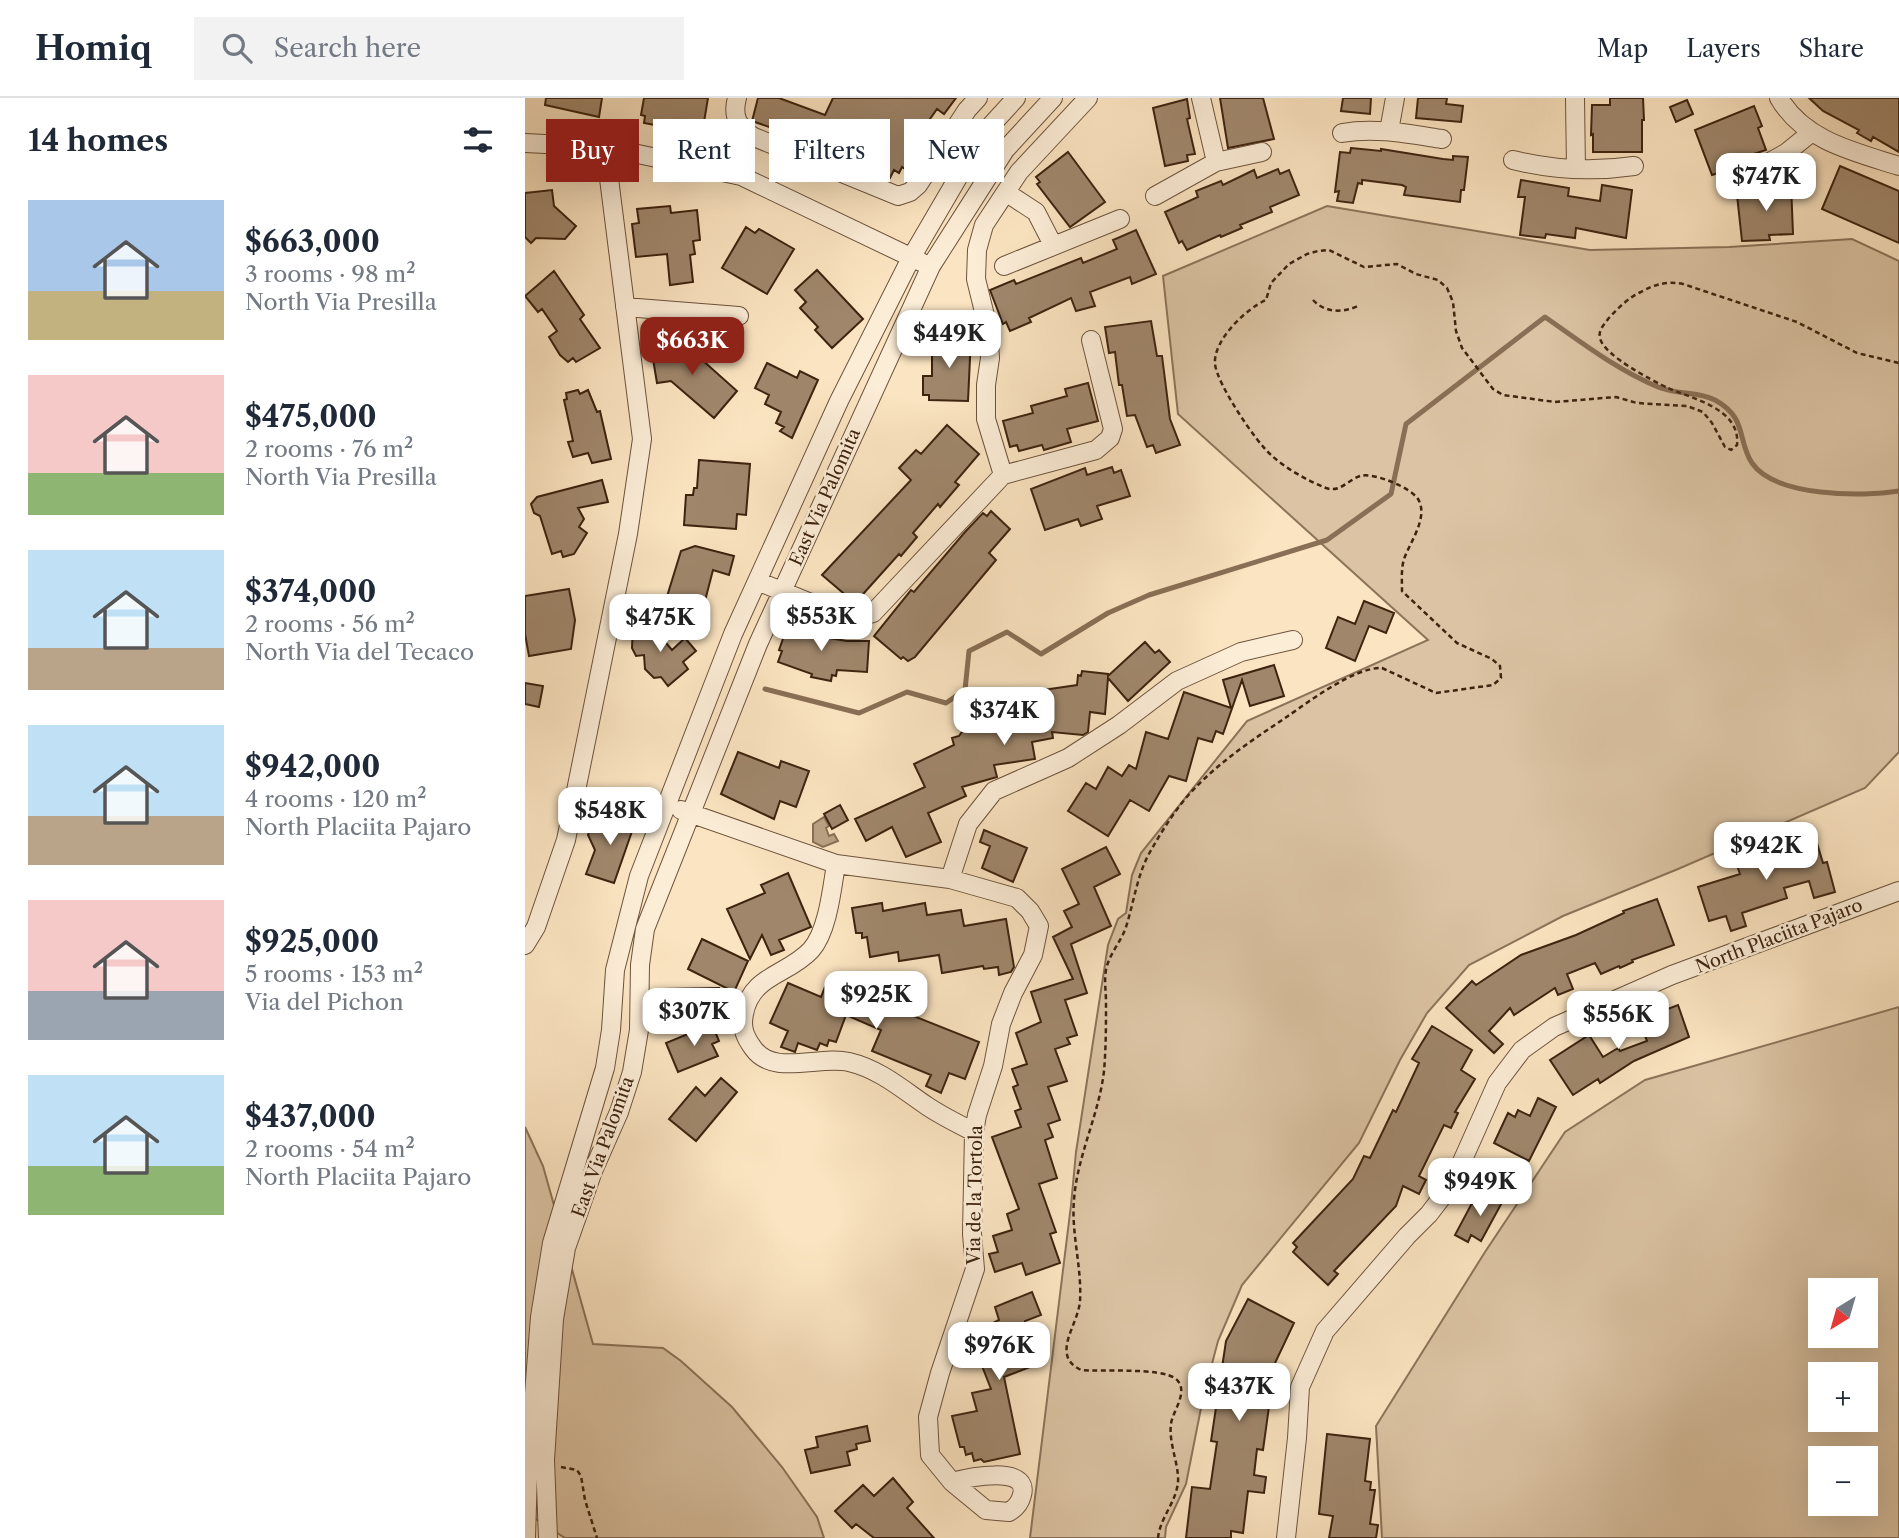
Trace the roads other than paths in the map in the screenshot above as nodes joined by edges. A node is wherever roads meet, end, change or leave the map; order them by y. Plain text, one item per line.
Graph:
1 (737, 98) edge
2 (978, 98) edge
3 (1016, 98) edge
4 (1053, 98) edge
5 (1088, 98) edge
6 (1201, 98) edge
7 (1395, 98) edge
8 (1575, 98) edge
9 (1779, 98) edge
10 (1389, 131) junction
11 (1812, 132) junction
12 (1342, 133) dead end
13 (1442, 139) dead end
14 (525, 143) edge
15 (546, 144) edge
16 (1262, 152) dead end
17 (639, 154) edge
18 (1513, 160) dead end
19 (1216, 162) junction
20 (1634, 166) dead end
21 (1899, 166) edge
22 (1576, 169) junction
23 (1735, 181) dead end
24 (609, 182) edge
25 (1007, 193) junction
26 (1155, 196) dead end
27 (1120, 219) dead end
28 (1053, 246) junction
29 (911, 258) junction
30 (930, 266) junction
31 (1004, 266) dead end
32 (625, 307) junction
33 (739, 316) dead end
34 (1091, 340) dead end
35 (1003, 475) junction
36 (757, 581) junction
37 (782, 592) junction
38 (1293, 640) dead end
39 (668, 806) junction
40 (690, 814) junction
41 (836, 864) junction
42 (950, 879) junction
43 (1899, 891) edge
44 (525, 945) edge
45 (974, 1132) junction
46 (951, 1482) dead end
47 (526, 1538) edge
48 (548, 1538) edge
49 (1286, 1538) edge

1 - 2 street
3 - 29 street, East Via Palomita
4 - 30 street, East Via Palomita
5 - 25 street
6 - 19 street
7 - 10 street
8 - 22 street
9 - 11 street
10 - 12 street
10 - 13 street
11 - 21 street
11 - 23 street
14 - 15 street
16 - 19 street
17 - 29 street
18 - 22 street
19 - 26 street
20 - 22 street
24 - 32 street
25 - 28 street
25 - 35 street
27 - 28 street
28 - 31 street
29 - 30 street
29 - 36 street, East Via Palomita
30 - 37 street, East Via Palomita
32 - 33 street
32 - 44 street
34 - 35 street
35 - 37 street
36 - 37 street
36 - 39 street, East Via Palomita
37 - 40 street, East Via Palomita
38 - 42 street
39 - 40 street
39 - 47 street, East Via Palomita
40 - 41 street
40 - 48 street, East Via Palomita
41 - 42 street
41 - 45 street
42 - 45 street, Via de la Tortola
43 - 49 street, North Placiita Pajaro
45 - 46 street, Via de la Tortola

